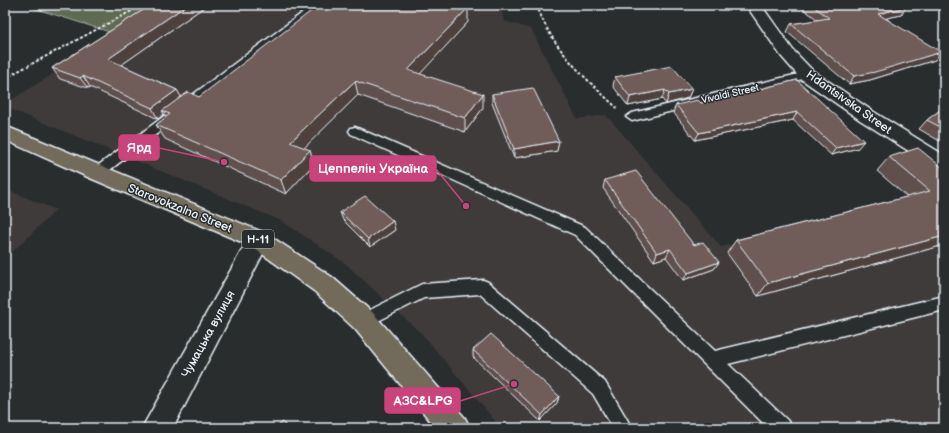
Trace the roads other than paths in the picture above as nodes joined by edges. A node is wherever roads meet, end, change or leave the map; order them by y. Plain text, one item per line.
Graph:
1 (319, 5) edge
2 (753, 5) edge
3 (807, 75) junction
4 (632, 117) road end
5 (355, 131) dead end
6 (5, 132) edge
7 (944, 164) edge
8 (97, 173) junction
9 (259, 240) junction
10 (944, 303) edge
11 (364, 321) junction
12 (712, 360) junction
13 (156, 428) edge
14 (455, 428) edge
15 (623, 428) edge
16 (781, 428) edge

1 - 8 lane
2 - 3 street, Hdantsivska Street
3 - 4 lane, Vivaldi Street
3 - 7 street, Hdantsivska Street
5 - 12 lane
6 - 8 main road, Starovokzalna Street / Н-11
8 - 9 main road, Starovokzalna Street / Н-11
9 - 11 main road, Starovokzalna Street / Н-11
9 - 13 street, Чумацька вулиця
10 - 12 lane
11 - 14 main road, Starovokzalna Street / Н-11
11 - 15 lane
12 - 16 lane

